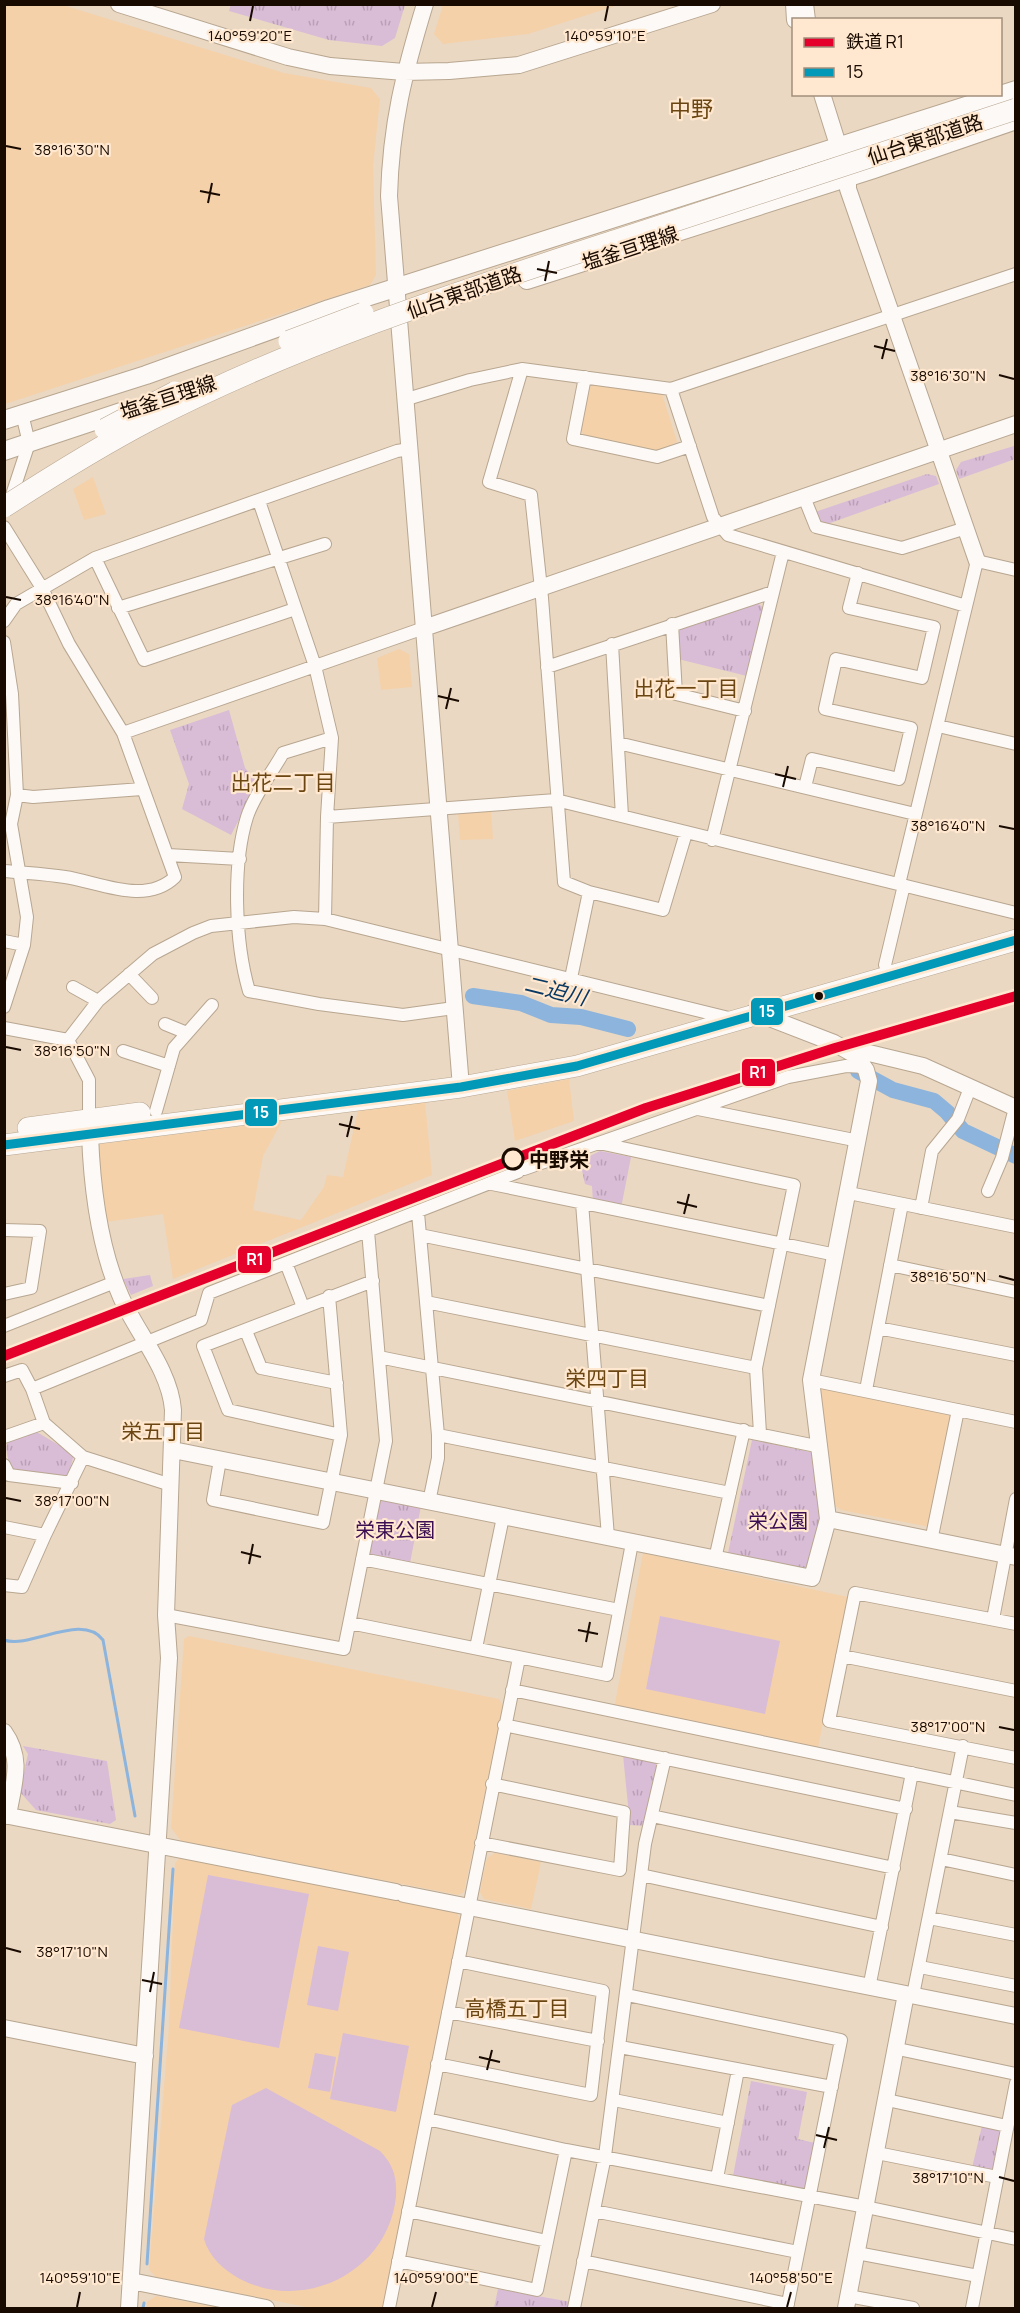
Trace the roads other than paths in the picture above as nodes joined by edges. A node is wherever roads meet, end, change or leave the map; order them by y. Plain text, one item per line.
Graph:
1 (120, 4) edge
2 (149, 4) edge
3 (425, 4) edge
4 (679, 4) edge
5 (712, 4) edge
6 (406, 67) junction
7 (1016, 92) edge
8 (811, 96) edge
9 (822, 96) edge
10 (1016, 109) edge
11 (1016, 120) edge
12 (832, 148) junction
13 (846, 182) junction
14 (1016, 274) edge
15 (395, 289) junction
16 (892, 317) junction
17 (401, 321) junction
18 (522, 369) junction
19 (585, 377) junction
20 (671, 389) junction
21 (407, 399) junction
22 (22, 414) junction
23 (4, 420) edge
24 (1016, 424) edge
25 (29, 443) junction
26 (690, 446) junction
27 (410, 449) junction
28 (939, 450) junction
29 (4, 451) edge
30 (4, 490) edge
31 (804, 497) junction
32 (259, 501) junction
33 (4, 507) edge
34 (4, 520) edge
35 (718, 526) junction
36 (4, 527) edge
37 (966, 528) junction
38 (325, 543) dead end
39 (783, 552) junction
40 (95, 558) junction
41 (278, 558) junction
42 (977, 561) junction
43 (1016, 570) edge
44 (858, 573) junction
45 (541, 586) junction
46 (42, 588) junction
47 (773, 592) junction
48 (966, 606) junction
49 (118, 608) junction
50 (295, 609) junction
51 (4, 621) edge
52 (672, 624) junction
53 (424, 628) junction
54 (4, 642) edge
55 (612, 644) junction
56 (315, 666) junction
57 (548, 667) junction
58 (8, 694) edge
59 (745, 711) junction
60 (938, 726) junction
61 (123, 733) junction
62 (332, 738) junction
63 (618, 743) junction
64 (1016, 744) edge
65 (730, 769) junction
66 (805, 787) junction
67 (142, 789) junction
68 (17, 795) junction
69 (555, 800) junction
70 (438, 808) junction
71 (915, 814) junction
72 (622, 816) junction
73 (327, 817) junction
74 (686, 833) junction
75 (712, 840) junction
76 (168, 855) junction
77 (240, 859) junction
78 (4, 871) edge
79 (21, 872) junction
80 (901, 884) junction
81 (589, 892) junction
82 (1016, 913) edge
83 (325, 919) junction
84 (238, 924) junction
85 (1016, 927) edge
86 (1016, 940) edge
87 (4, 941) edge
88 (24, 945) junction
89 (450, 948) junction
90 (885, 965) junction
91 (129, 974) junction
92 (571, 978) junction
93 (73, 987) dead end
94 (152, 998) dead end
95 (98, 1001) junction
96 (212, 1005) dead end
97 (4, 1007) edge
98 (454, 1008) junction
99 (717, 1015) junction
100 (741, 1015) junction
101 (762, 1015) junction
102 (165, 1024) dead end
103 (4, 1028) edge
104 (187, 1033) junction
105 (68, 1040) junction
106 (123, 1051) dead end
107 (169, 1066) junction
108 (864, 1068) junction
109 (460, 1081) junction
110 (970, 1088) junction
111 (696, 1108) junction
112 (1015, 1108) edge
113 (156, 1111) junction
114 (89, 1127) junction
115 (4, 1131) edge
116 (859, 1141) junction
117 (599, 1143) junction
118 (4, 1145) edge
119 (492, 1184) junction
120 (988, 1191) dead end
121 (849, 1193) junction
122 (582, 1203) junction
123 (902, 1204) junction
124 (921, 1208) junction
125 (418, 1213) junction
126 (1016, 1227) edge
127 (4, 1230) edge
128 (368, 1231) junction
129 (420, 1235) junction
130 (782, 1243) junction
131 (836, 1254) junction
132 (286, 1263) junction
133 (890, 1265) junction
134 (587, 1269) junction
135 (373, 1281) junction
136 (115, 1282) junction
137 (1016, 1292) edge
138 (4, 1294) edge
139 (329, 1296) junction
140 (426, 1302) junction
141 (769, 1306) junction
142 (303, 1307) junction
143 (4, 1326) edge
144 (878, 1328) junction
145 (246, 1331) junction
146 (592, 1336) junction
147 (144, 1341) junction
148 (1016, 1355) edge
149 (380, 1357) junction
150 (433, 1368) junction
151 (756, 1368) junction
152 (4, 1376) edge
153 (811, 1380) junction
154 (337, 1383) junction
155 (32, 1389) junction
156 (866, 1390) junction
157 (598, 1400) junction
158 (958, 1410) junction
159 (1016, 1422) edge
160 (44, 1423) junction
161 (744, 1430) junction
162 (760, 1433) junction
163 (341, 1435) junction
164 (438, 1435) junction
165 (4, 1437) edge
166 (821, 1447) junction
167 (173, 1450) junction
168 (83, 1457) junction
169 (220, 1460) junction
170 (4, 1465) edge
171 (603, 1467) junction
172 (332, 1482) junction
173 (72, 1483) junction
174 (171, 1485) junction
175 (375, 1491) junction
176 (730, 1492) junction
177 (1016, 1499) edge
178 (429, 1502) junction
179 (503, 1517) junction
180 (828, 1519) junction
181 (4, 1527) edge
182 (45, 1535) junction
183 (608, 1537) junction
184 (932, 1541) junction
185 (632, 1543) junction
186 (1010, 1556) edge
187 (362, 1559) junction
188 (715, 1559) junction
189 (489, 1584) junction
190 (4, 1585) edge
191 (619, 1610) junction
192 (166, 1615) junction
193 (993, 1619) junction
194 (350, 1623) junction
195 (1016, 1624) edge
196 (476, 1648) junction
197 (842, 1656) junction
198 (519, 1658) junction
199 (512, 1690) junction
200 (1016, 1691) edge
201 (504, 1725) junction
202 (4, 1732) edge
203 (963, 1746) junction
204 (665, 1758) junction
205 (1016, 1758) edge
206 (912, 1773) junction
207 (954, 1783) junction
208 (492, 1784) junction
209 (1016, 1795) edge
210 (906, 1809) junction
211 (950, 1812) junction
212 (6, 1815) edge
213 (652, 1816) junction
214 (1016, 1823) edge
215 (481, 1843) junction
216 (159, 1845) junction
217 (941, 1859) junction
218 (894, 1868) junction
219 (641, 1875) junction
220 (1016, 1875) edge
221 (469, 1906) junction
222 (929, 1917) junction
223 (882, 1926) junction
224 (1016, 1935) edge
225 (634, 1940) junction
226 (458, 1961) junction
227 (920, 1967) junction
228 (1016, 1986) edge
229 (869, 1988) junction
230 (627, 1995) junction
231 (910, 1995) junction
232 (448, 2012) junction
233 (1016, 2016) edge
234 (4, 2028) edge
235 (597, 2041) junction
236 (620, 2047) junction
237 (898, 2049) junction
238 (145, 2056) junction
239 (437, 2064) junction
240 (738, 2070) junction
241 (1016, 2074) edge
242 (1016, 2084) edge
243 (832, 2087) junction
244 (614, 2100) junction
245 (887, 2100) junction
246 (427, 2119) junction
247 (728, 2123) junction
248 (1007, 2126) junction
249 (566, 2150) junction
250 (877, 2152) junction
251 (605, 2156) junction
252 (997, 2177) junction
253 (717, 2178) junction
254 (810, 2197) junction
255 (866, 2207) junction
256 (408, 2211) junction
257 (594, 2211) junction
258 (988, 2232) junction
259 (1016, 2239) edge
260 (547, 2241) junction
261 (798, 2252) junction
262 (857, 2253) junction
263 (398, 2261) junction
264 (583, 2261) junction
265 (978, 2276) junction
266 (131, 2281) junction
267 (847, 2302) edge
268 (787, 2306) edge
269 (129, 2308) edge
270 (266, 2308) edge
271 (389, 2308) edge
272 (574, 2308) edge
273 (913, 2308) edge
274 (972, 2308) edge

1 - 6 street
2 - 6 street
3 - 6 street
4 - 6 street
5 - 6 street
6 - 15 street
7 - 12 main road, 塩釜亘理線
7 - 30 highway, 仙台東部道路, bridge
8 - 12 street
9 - 12 street
10 - 33 highway, 仙台東部道路, bridge
11 - 13 main road, 塩釜亘理線
12 - 13 street
12 - 15 main road, 塩釜亘理線
13 - 16 street
13 - 17 main road, 塩釜亘理線
14 - 16 street
15 - 17 street
15 - 22 main road, 塩釜亘理線
16 - 20 street
16 - 28 street
17 - 21 street
17 - 25 main road, 塩釜亘理線
18 - 19 street
18 - 21 street
18 - 45 street
19 - 20 street
19 - 26 street
20 - 26 street
21 - 27 street
22 - 23 main road, 塩釜亘理線
22 - 25 street
24 - 28 street
25 - 29 main road, 塩釜亘理線
25 - 34 street
26 - 35 street
27 - 32 street
27 - 53 street
28 - 31 street
28 - 37 street
31 - 35 street
31 - 37 street
32 - 40 street
32 - 41 street
35 - 39 street
35 - 45 street
36 - 46 street
37 - 42 street
38 - 41 street
39 - 44 street
39 - 47 street
40 - 46 street
40 - 49 street
41 - 49 street
41 - 50 street
42 - 43 street
42 - 48 street
44 - 48 street
44 - 66 street
45 - 53 street
45 - 57 street
46 - 51 street
46 - 61 street
47 - 52 street
47 - 59 street
48 - 60 street
49 - 50 street
50 - 56 street
52 - 55 street
52 - 59 street
53 - 56 street
53 - 70 street
54 - 58 street
55 - 57 street
55 - 63 street
56 - 61 street
56 - 62 street
57 - 69 street
58 - 68 street
59 - 65 street
60 - 64 street
60 - 71 street
61 - 67 street
62 - 73 street
62 - 77 street
63 - 65 street
63 - 72 street
65 - 66 street
65 - 75 street
66 - 71 street
67 - 68 street
67 - 76 street
68 - 79 street
69 - 70 street
69 - 72 street
69 - 81 street
70 - 73 street
70 - 89 street
71 - 80 street
72 - 74 street
73 - 83 street
74 - 75 street
74 - 81 street
75 - 80 street
76 - 77 street
76 - 79 street
77 - 84 street
78 - 79 street
79 - 88 street
80 - 82 street
80 - 90 street
81 - 92 street
83 - 84 street
83 - 89 street
84 - 91 street
84 - 98 street
85 - 90 highway
86 - 101 highway
87 - 88 street
88 - 97 street
89 - 92 street
89 - 98 street
90 - 100 highway
91 - 94 street
91 - 95 street
92 - 99 street
93 - 95 street
95 - 105 street
96 - 104 street
98 - 109 street
99 - 100 highway
99 - 109 highway
100 - 101 highway
100 - 109 highway
101 - 108 street
102 - 104 street
103 - 105 street
104 - 107 street
105 - 114 street
106 - 107 street
107 - 113 street
108 - 110 street
108 - 111 street
108 - 116 street
109 - 113 highway
109 - 114 highway
110 - 112 street
110 - 124 street
111 - 116 street
111 - 117 street
112 - 120 street
113 - 114 highway
114 - 115 highway
114 - 118 highway
114 - 136 street
116 - 121 street
117 - 119 street
117 - 130 street
119 - 122 street
119 - 125 street
121 - 123 street
121 - 131 street
122 - 130 street
122 - 134 street
123 - 124 street
123 - 133 street
124 - 126 street
125 - 128 street
125 - 129 street
127 - 138 street
128 - 132 street
128 - 135 street
129 - 134 street
129 - 140 street
130 - 131 street
130 - 141 street
131 - 153 street
132 - 142 street
132 - 147 street
133 - 137 street
133 - 144 street
134 - 141 street
134 - 146 street
135 - 139 street
135 - 149 street
136 - 143 street
136 - 147 street
139 - 142 street
139 - 154 street
140 - 146 street
140 - 150 street
141 - 151 street
142 - 145 street
144 - 148 street
144 - 156 street
145 - 154 street
145 - 163 street
146 - 151 street
146 - 157 street
147 - 155 street
147 - 167 street
149 - 150 street
149 - 175 street
150 - 157 street
150 - 164 street
151 - 162 street
152 - 155 street
153 - 156 street
153 - 166 street
154 - 163 street
155 - 160 street
156 - 158 street
157 - 161 street
157 - 171 street
158 - 159 street
158 - 184 street
160 - 165 street
160 - 168 street
161 - 162 street
161 - 176 street
162 - 166 street
163 - 172 street
164 - 171 street
164 - 178 street
166 - 180 street
167 - 169 street
167 - 174 street
168 - 173 street
168 - 174 street
169 - 172 street
169 - 172 street
170 - 173 street
171 - 176 street
171 - 183 street
172 - 175 street
173 - 182 street
174 - 192 street
175 - 178 street
175 - 187 street
176 - 188 street
177 - 186 street
178 - 179 street
179 - 183 street
179 - 189 street
180 - 184 street
180 - 188 street
181 - 182 street
182 - 190 street
183 - 185 street
184 - 186 street
185 - 188 street
185 - 191 street
186 - 193 street
187 - 189 street
187 - 194 street
189 - 191 street
189 - 196 street
191 - 198 street
192 - 194 street
192 - 216 street
193 - 195 street
193 - 197 street
194 - 196 street
196 - 198 street
197 - 200 street
197 - 203 street
198 - 199 street
199 - 201 street
199 - 206 street
201 - 204 street
201 - 208 street
202 - 212 street
203 - 205 street
203 - 207 street
204 - 210 street
204 - 213 street
206 - 207 street
206 - 210 street
207 - 209 street
207 - 211 street
208 - 215 street
208 - 215 street
210 - 218 street
211 - 214 street
211 - 217 street
212 - 216 street
213 - 218 street
213 - 219 street
215 - 221 street
216 - 221 street
216 - 238 street
217 - 220 street
217 - 222 street
218 - 223 street
219 - 223 street
219 - 225 street
221 - 225 street
221 - 226 street
222 - 224 street
222 - 227 street
223 - 229 street
225 - 229 street
225 - 230 street
226 - 232 street
226 - 235 street
227 - 228 street
227 - 231 street
229 - 231 street
230 - 236 street
230 - 243 street
231 - 233 street
231 - 237 street
232 - 235 street
232 - 239 street
234 - 238 street
235 - 239 street
236 - 240 street
236 - 244 street
237 - 241 street
237 - 245 street
238 - 266 street
239 - 246 street
240 - 243 street
240 - 247 street
242 - 248 street
243 - 254 street
244 - 247 street
244 - 251 street
245 - 248 street
245 - 250 street
246 - 249 street
246 - 256 street
247 - 253 street
248 - 252 street
249 - 251 street
249 - 260 street
250 - 252 street
250 - 255 street
251 - 253 street
251 - 257 street
252 - 258 street
253 - 254 street
254 - 255 street
254 - 261 street
255 - 258 street
255 - 262 street
256 - 260 street
256 - 263 street
257 - 261 street
257 - 264 street
258 - 259 street
258 - 265 street
260 - 263 street
261 - 268 street
262 - 265 street
262 - 267 street
263 - 271 street
264 - 268 street
264 - 272 street
265 - 274 street
266 - 269 street
266 - 270 street
267 - 273 street

